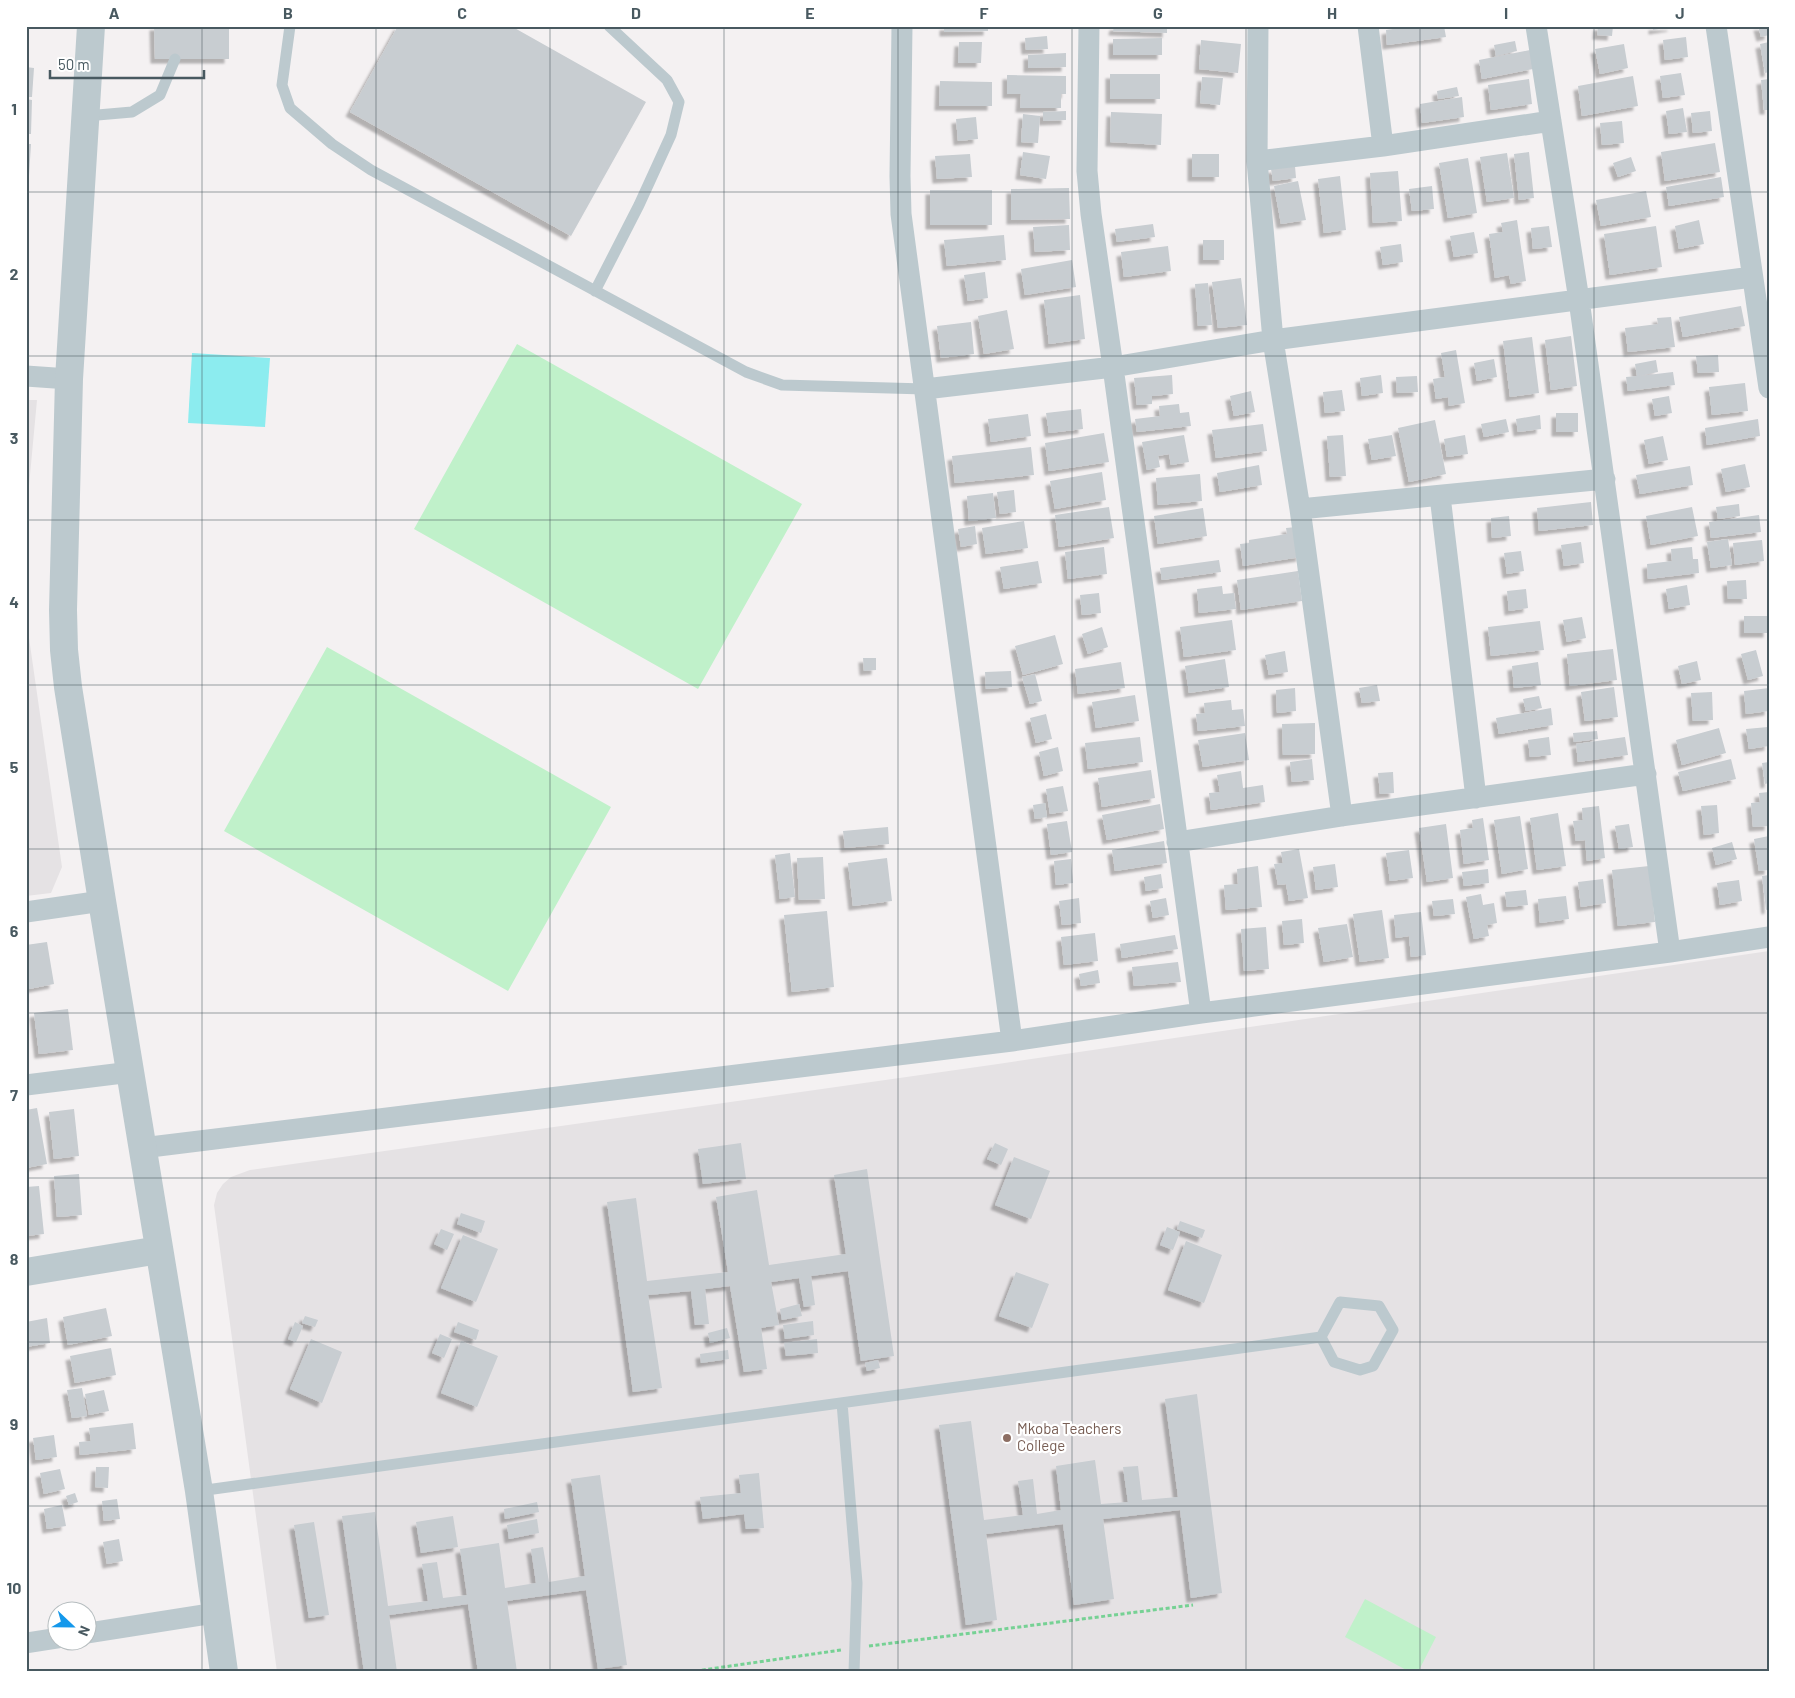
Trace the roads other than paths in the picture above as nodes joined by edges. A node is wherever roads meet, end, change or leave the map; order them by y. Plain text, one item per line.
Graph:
1 (90, 26) edge
2 (290, 26) edge
3 (609, 26) edge
4 (902, 26) edge
5 (1089, 26) edge
6 (1258, 26) edge
7 (1368, 26) edge
8 (1536, 26) edge
9 (1716, 26) edge
10 (175, 60) dead end
11 (85, 116) junction
12 (1550, 122) junction
13 (1383, 146) junction
14 (1257, 161) junction
15 (1752, 277) junction
16 (595, 291) junction
17 (1579, 300) junction
18 (1273, 340) junction
19 (1114, 366) junction
20 (26, 376) edge
21 (69, 379) junction
22 (1769, 388) edge
23 (925, 389) junction
24 (1605, 479) junction
25 (1440, 496) junction
26 (1300, 509) junction
27 (1646, 774) junction
28 (1476, 798) junction
29 (1342, 816) junction
30 (1178, 842) junction
31 (102, 901) junction
32 (26, 912) edge
33 (1769, 937) edge
34 (1670, 952) junction
35 (1201, 1013) junction
36 (1012, 1041) junction
37 (130, 1072) junction
38 (26, 1086) edge
39 (142, 1148) junction
40 (159, 1250) junction
41 (26, 1272) edge
42 (1321, 1337) junction
43 (842, 1403) junction
44 (199, 1491) junction
45 (215, 1613) junction
46 (98, 1631) edge
47 (48, 1640) edge
48 (26, 1643) edge
49 (224, 1672) edge
50 (854, 1672) edge

1 - 11 street
2 - 16 lane
3 - 16 lane
4 - 23 street
5 - 19 street
6 - 14 street
7 - 13 street
8 - 12 street
9 - 15 street
10 - 11 lane
11 - 21 street
12 - 13 street
12 - 17 street
13 - 14 street
14 - 18 street
15 - 17 street
15 - 22 street
16 - 23 lane
17 - 18 street
17 - 24 street
18 - 19 street
18 - 26 street
19 - 23 street
19 - 30 street
20 - 21 street
21 - 31 street
23 - 36 street
24 - 25 street
24 - 27 street
25 - 26 street
25 - 28 street
26 - 29 street
27 - 28 street
27 - 34 street
28 - 29 street
29 - 30 street
30 - 35 street
31 - 32 street
31 - 37 street
33 - 34 street
34 - 35 street
35 - 36 street
36 - 39 street
37 - 38 street
37 - 39 street
39 - 40 street
40 - 41 street
40 - 44 street
42 - 42 lane
42 - 43 lane
43 - 44 lane
43 - 50 lane
44 - 45 street
45 - 46 street
45 - 49 street
47 - 48 street

